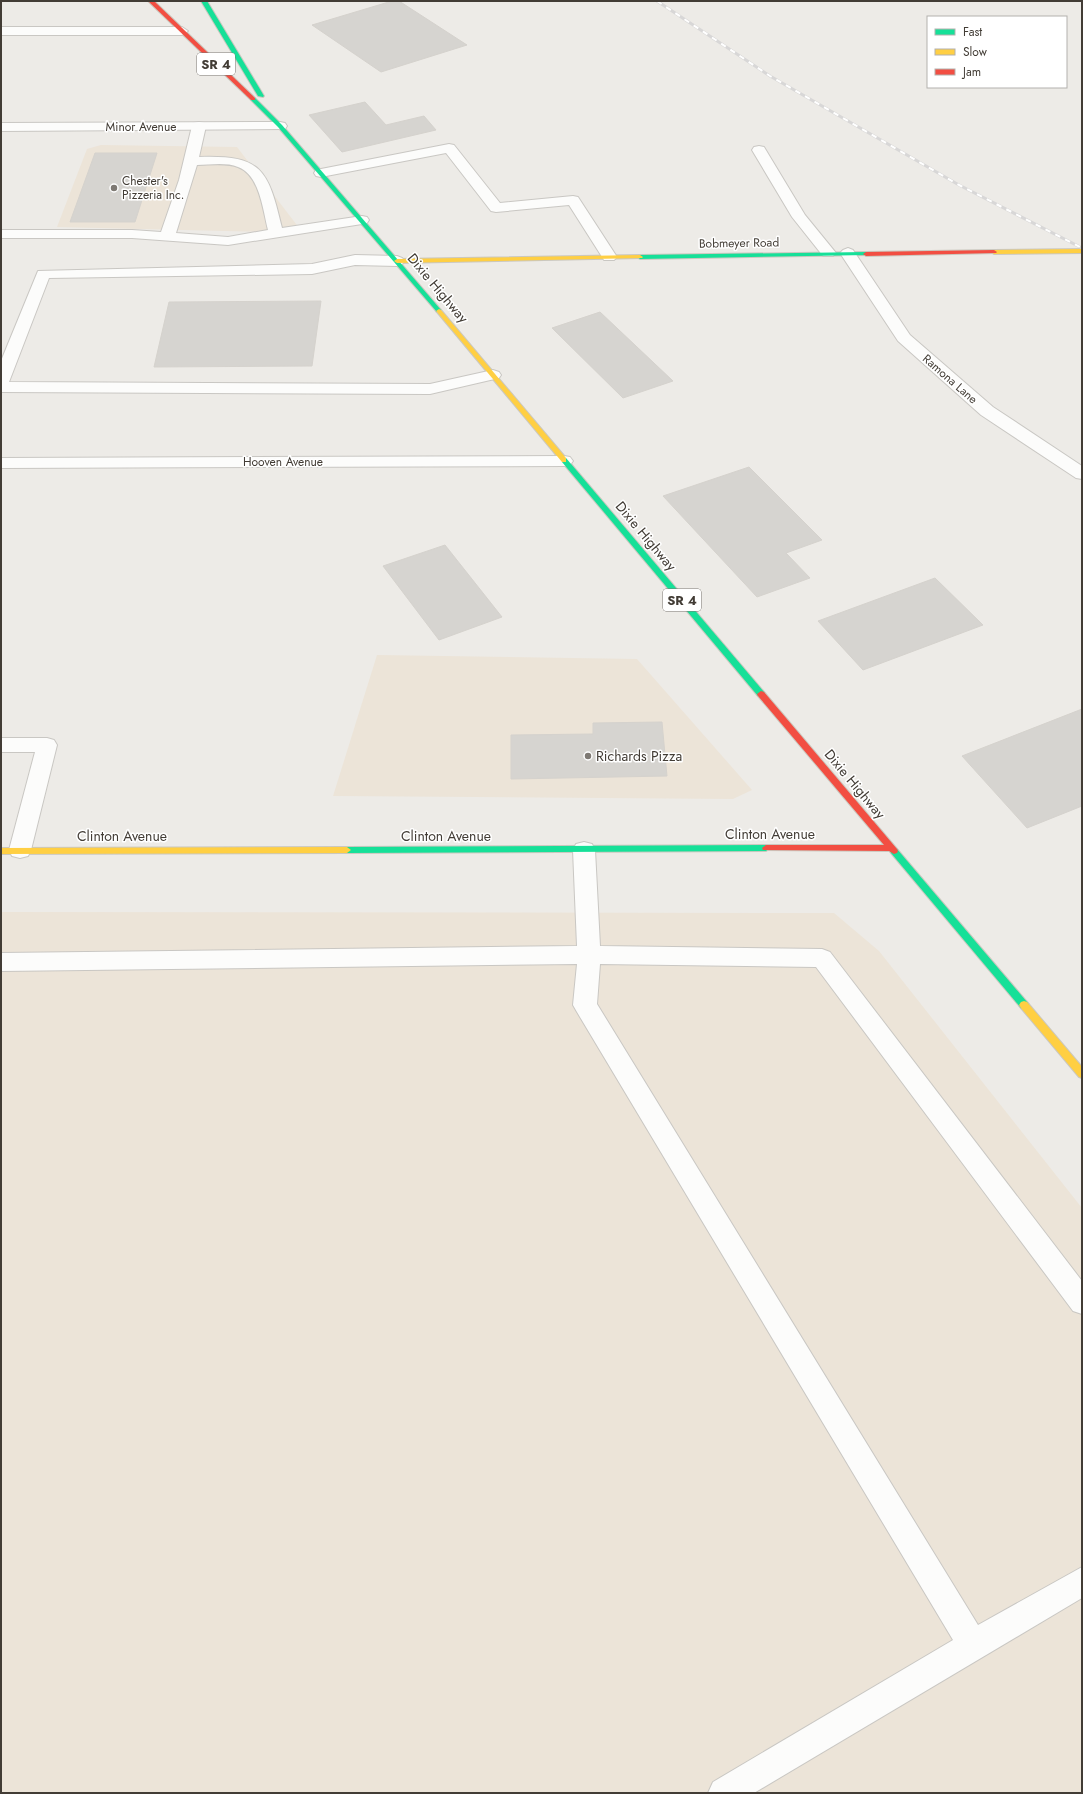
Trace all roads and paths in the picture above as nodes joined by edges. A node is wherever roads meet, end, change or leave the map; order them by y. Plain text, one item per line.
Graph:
1 (151, 1) edge
2 (204, 1) edge
3 (1, 31) edge
4 (182, 31) junction
5 (199, 126) junction
6 (280, 126) junction
7 (1, 127) edge
8 (759, 150) dead end
9 (191, 161) junction
10 (321, 173) junction
11 (362, 220) junction
12 (1, 234) edge
13 (276, 234) junction
14 (167, 236) junction
15 (1082, 251) edge
16 (848, 253) junction
17 (828, 254) junction
18 (609, 257) junction
19 (397, 261) junction
20 (493, 375) junction
21 (1, 382) edge
22 (1, 387) edge
23 (564, 461) junction
24 (1, 463) edge
25 (1082, 474) edge
26 (1, 745) edge
27 (891, 848) junction
28 (584, 850) junction
29 (11, 851) edge
30 (589, 955) junction
31 (1, 962) edge
32 (1082, 1074) edge
33 (1082, 1302) edge
34 (1082, 1582) edge
35 (973, 1645) junction
36 (724, 1793) edge

1 - 4 main road, Dixie Highway / SR 4
2 - 6 main road, Dixie Highway / SR 4
3 - 4 street
4 - 6 main road, Dixie Highway / SR 4
5 - 6 street, Minor Avenue
5 - 7 street, Minor Avenue
5 - 9 street
6 - 10 main road, Dixie Highway / SR 4
8 - 17 street
9 - 13 street
9 - 14 street
10 - 11 main road, Dixie Highway / SR 4
10 - 18 street
11 - 13 street
11 - 19 main road, Dixie Highway / SR 4
12 - 14 street
13 - 14 street
15 - 16 main road, Bobmeyer Road
16 - 17 main road, Bobmeyer Road
16 - 25 street, Ramona Lane
17 - 18 main road, Bobmeyer Road
18 - 19 main road, Bobmeyer Road
19 - 20 main road, Dixie Highway / SR 4
19 - 21 street
20 - 22 street
20 - 23 main road, Dixie Highway / SR 4
23 - 24 street, Hooven Avenue
23 - 27 main road, Dixie Highway / SR 4
26 - 29 street
27 - 28 main road, Clinton Avenue
27 - 32 main road, Dixie Highway / SR 4
28 - 29 main road, Clinton Avenue
28 - 30 street
30 - 31 street
30 - 33 street
30 - 35 street
34 - 35 street
35 - 36 street

